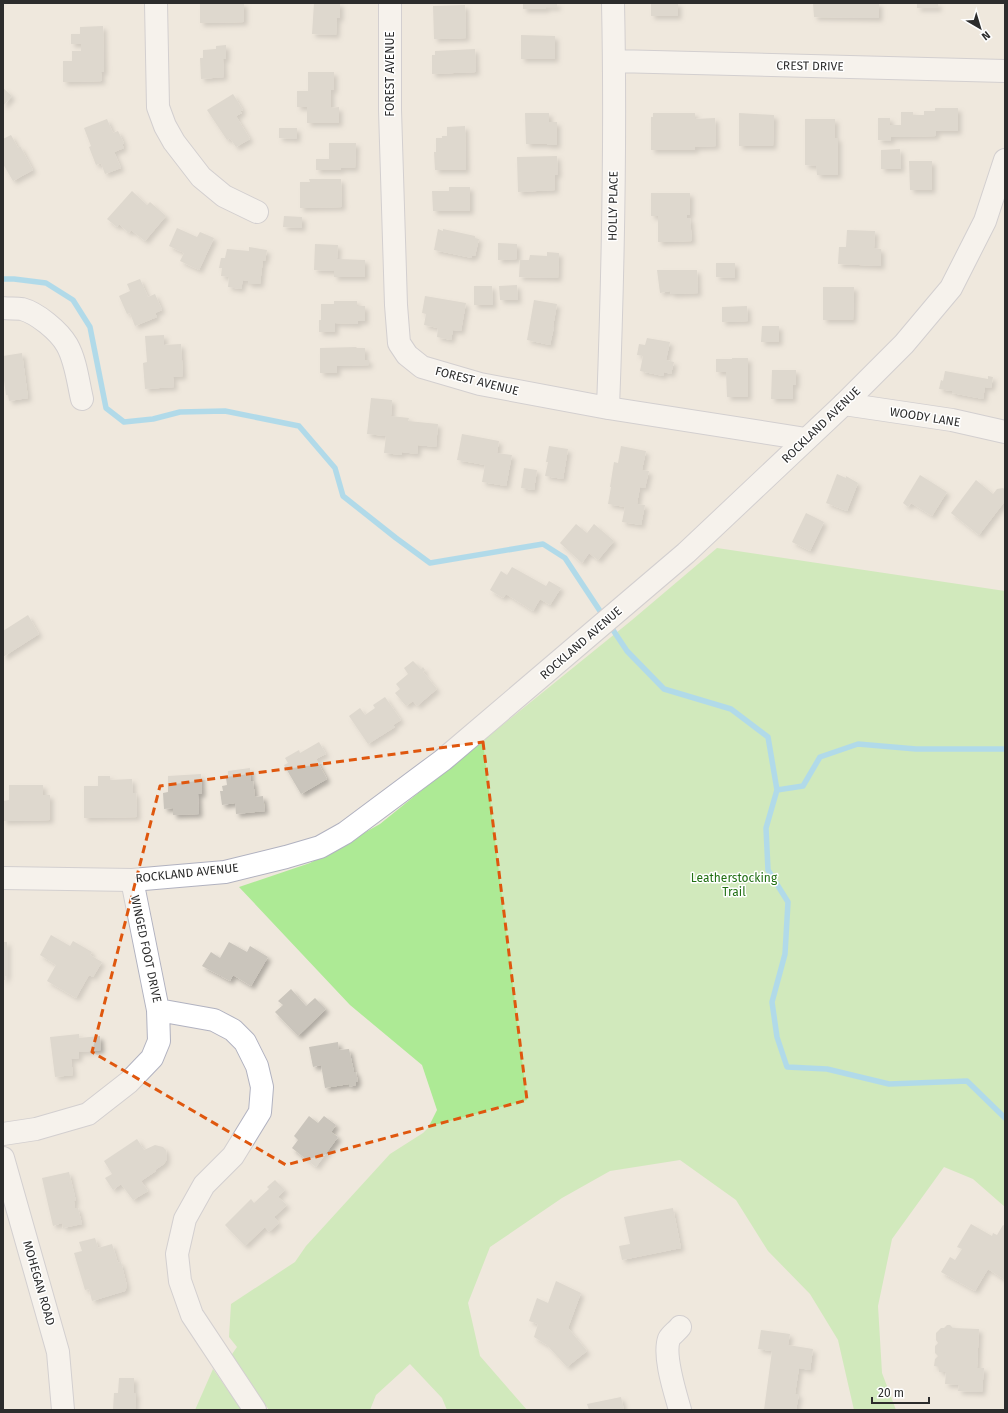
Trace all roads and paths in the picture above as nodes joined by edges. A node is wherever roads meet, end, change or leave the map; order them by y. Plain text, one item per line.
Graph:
1 (156, 3) edge
2 (390, 3) edge
3 (613, 3) edge
4 (614, 61) junction
5 (1005, 71) edge
6 (1005, 160) edge
7 (257, 212) dead end
8 (3, 308) edge
9 (82, 399) dead end
10 (844, 404) junction
11 (608, 408) junction
12 (1005, 432) edge
13 (806, 439) junction
14 (3, 878) edge
15 (132, 880) junction
16 (158, 1010) junction
17 (3, 1134) edge
18 (3, 1158) edge
19 (680, 1328) dead end
20 (63, 1410) edge
21 (255, 1410) edge
22 (680, 1410) edge

1 - 7 street
2 - 11 street, FOREST AVENUE
3 - 4 street, HOLLY PLACE
4 - 5 street, CREST DRIVE
4 - 11 street, HOLLY PLACE
6 - 10 street, ROCKLAND AVENUE
8 - 9 street
10 - 12 street, WOODY LANE
10 - 13 street, ROCKLAND AVENUE
11 - 13 street, FOREST AVENUE
13 - 15 street, ROCKLAND AVENUE
14 - 15 street, ROCKLAND AVENUE
15 - 16 street, WINGED FOOT DRIVE
16 - 17 street
16 - 21 street, WINGED FOOT DRIVE
18 - 20 street, MOHEGAN ROAD
19 - 22 street

